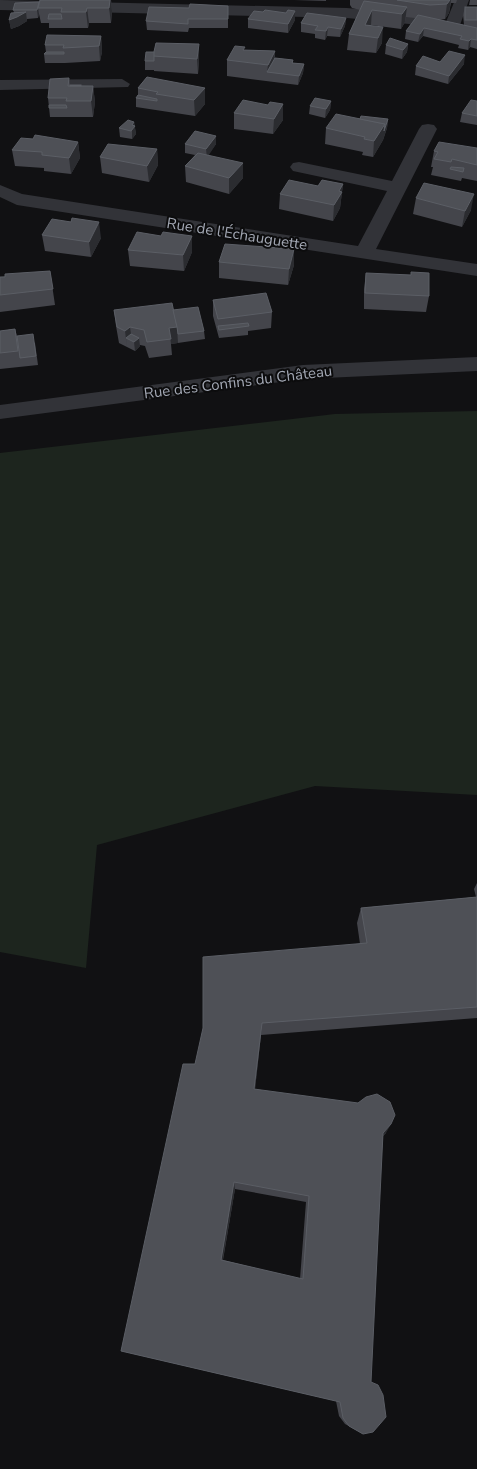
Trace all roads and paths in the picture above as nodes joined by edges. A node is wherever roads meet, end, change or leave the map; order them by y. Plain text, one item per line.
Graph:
1 (462, 0) edge
2 (0, 5) edge
3 (345, 6) edge
4 (452, 27) junction
5 (477, 34) edge
6 (122, 84) dead end
7 (0, 85) edge
8 (428, 129) dead end
9 (299, 167) dead end
10 (398, 188) junction
11 (0, 190) edge
12 (364, 253) junction
13 (477, 270) edge
14 (477, 364) edge
15 (0, 412) edge

1 - 4 street
2 - 3 street
3 - 4 street
4 - 5 street
6 - 7 street
8 - 10 street
9 - 10 street
10 - 12 street
11 - 12 street, Rue de l'Échauguette
12 - 13 street, Rue de l'Échauguette
14 - 15 street, Rue des Confins du Château

